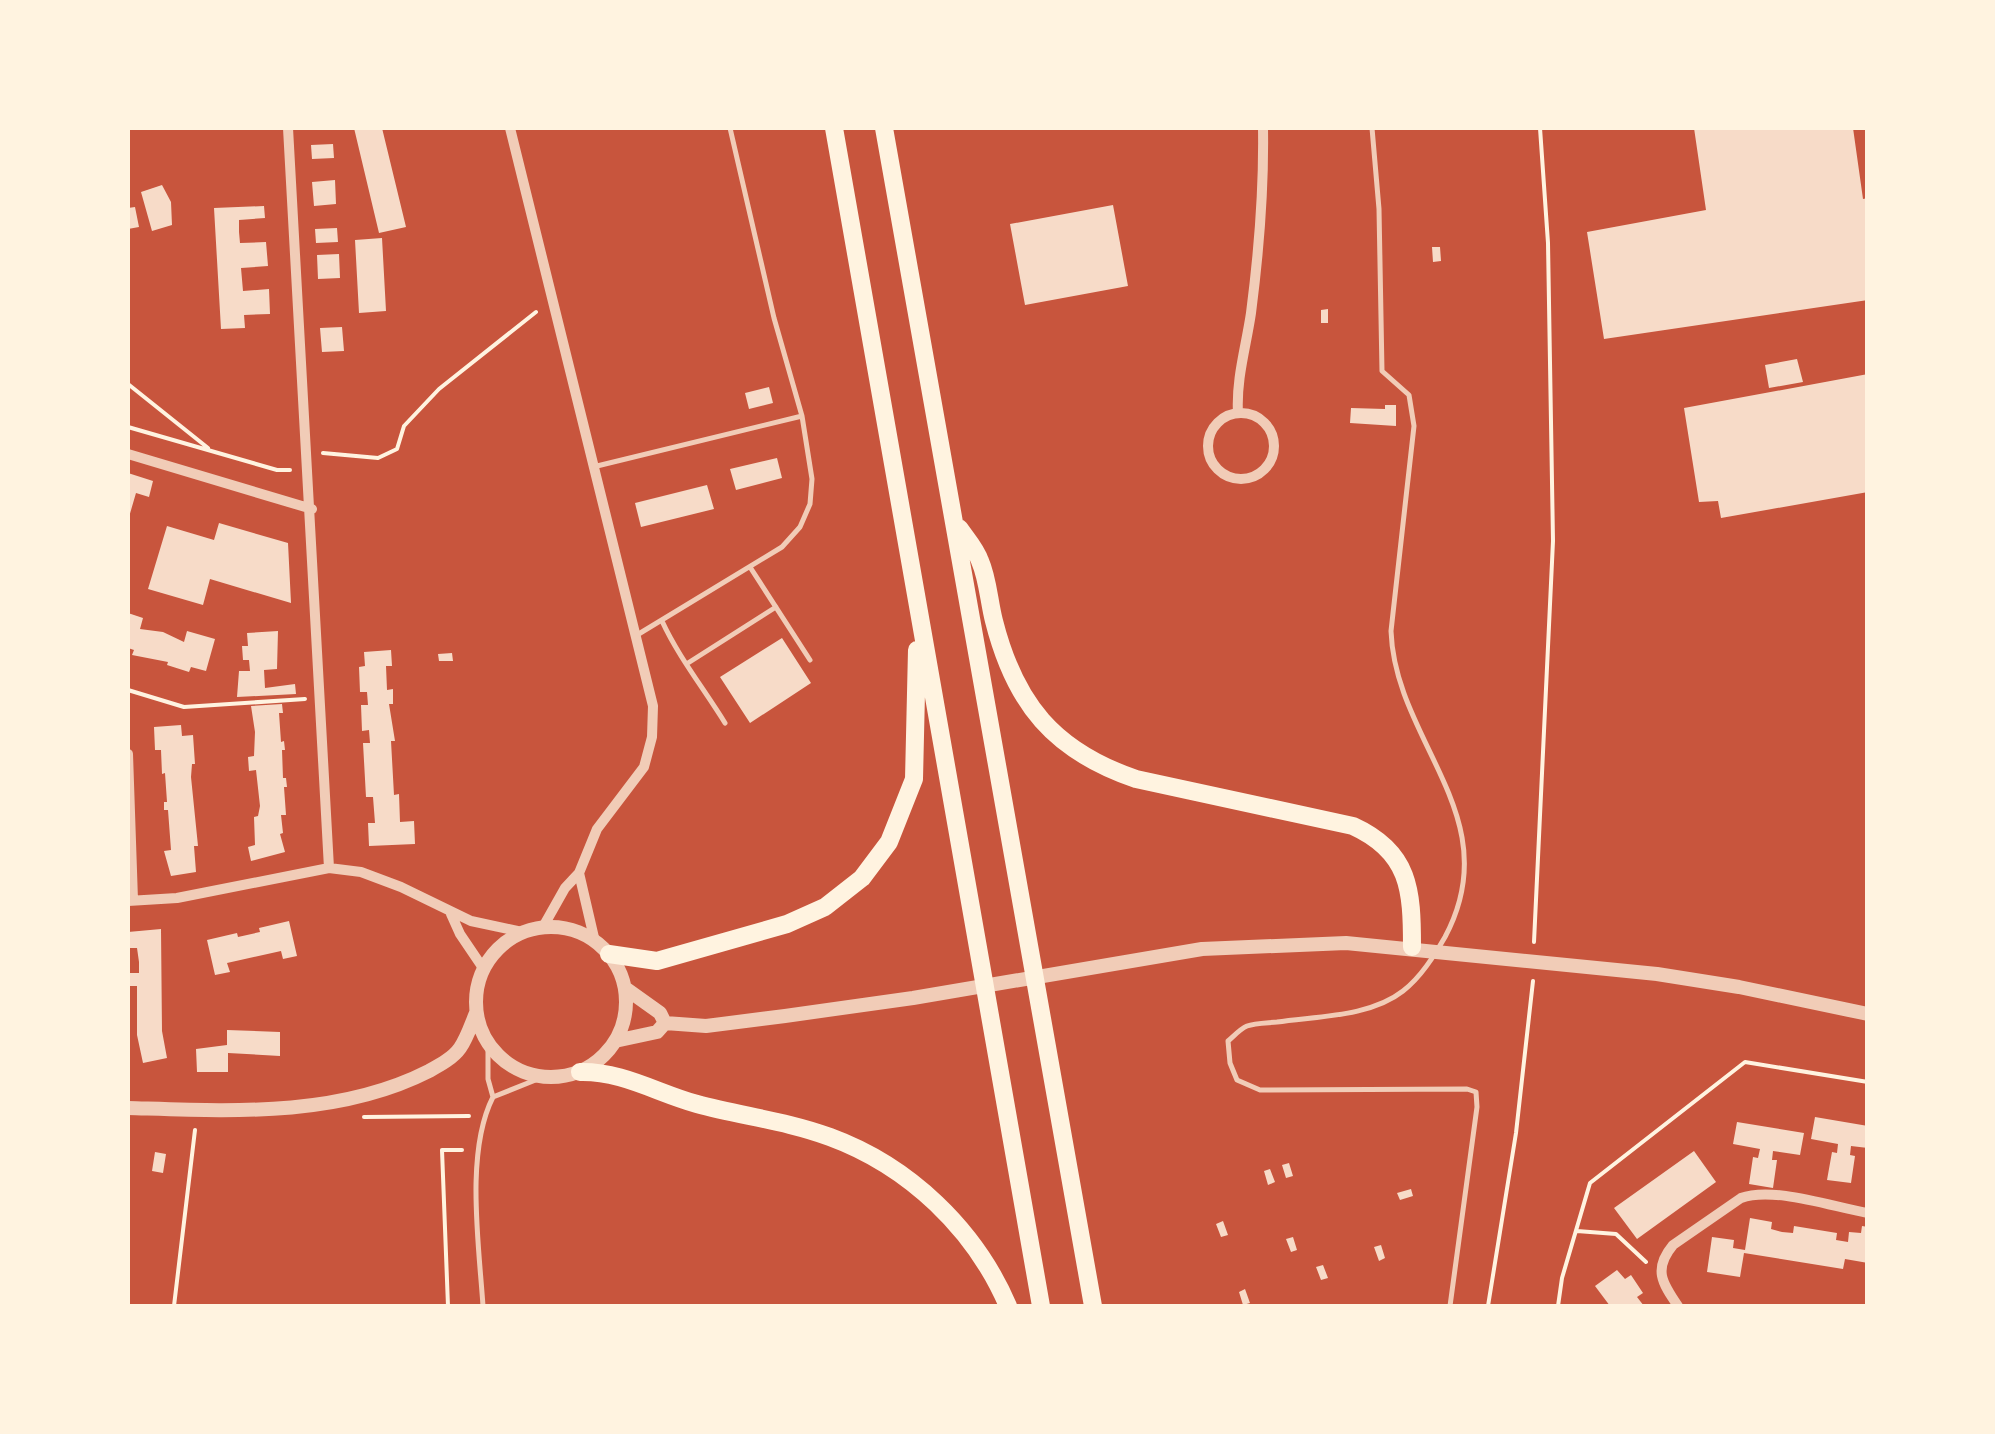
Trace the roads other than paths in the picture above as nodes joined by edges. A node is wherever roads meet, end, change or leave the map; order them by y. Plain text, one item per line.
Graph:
1 (288, 128) edge
2 (510, 128) edge
3 (730, 128) edge
4 (834, 128) edge
5 (884, 128) edge
6 (1263, 128) edge
7 (1372, 128) edge
8 (1238, 413) junction
9 (802, 416) junction
10 (128, 454) edge
11 (592, 468) junction
12 (312, 508) junction
13 (955, 521) junction
14 (750, 567) junction
15 (918, 604) junction
16 (776, 607) junction
17 (662, 620) junction
18 (637, 635) junction
19 (810, 660) dead end
20 (688, 663) junction
21 (725, 723) dead end
22 (128, 754) edge
23 (329, 868) junction
24 (579, 872) junction
25 (130, 901) edge
26 (452, 914) junction
27 (543, 927) junction
28 (522, 932) junction
29 (602, 948) junction
30 (1412, 948) junction
31 (1438, 950) junction
32 (483, 968) junction
33 (625, 988) junction
34 (476, 1013) junction
35 (1868, 1014) edge
36 (665, 1023) junction
37 (616, 1041) junction
38 (488, 1044) junction
39 (580, 1072) junction
40 (542, 1077) junction
41 (494, 1097) junction
42 (128, 1108) edge
43 (1868, 1214) edge
44 (483, 1306) edge
45 (1008, 1306) edge
46 (1042, 1306) edge
47 (1093, 1306) edge
48 (1450, 1306) edge
49 (1678, 1306) edge

1 - 12 street
2 - 11 street
3 - 9 lane
4 - 15 main road
5 - 13 main road
6 - 8 street
7 - 31 lane
8 - 8 street
9 - 11 lane
9 - 14 lane
10 - 12 street
11 - 18 street
12 - 23 street
13 - 30 main road
13 - 47 main road
14 - 16 lane
14 - 17 lane
15 - 29 main road
15 - 46 main road
16 - 19 lane
16 - 20 lane
17 - 18 lane
17 - 20 lane
18 - 24 street
20 - 21 lane
22 - 25 street
23 - 25 street
23 - 26 street
24 - 27 street
24 - 29 street
26 - 28 street
26 - 32 street
27 - 28 street
27 - 29 street
28 - 32 street
29 - 33 street
30 - 31 street
30 - 36 street
31 - 35 street
31 - 48 lane
32 - 34 street
33 - 36 street
33 - 37 street
34 - 38 street
34 - 42 street
36 - 37 street
37 - 39 street
38 - 40 street
38 - 41 lane
39 - 40 street
39 - 45 main road
40 - 41 lane
41 - 44 lane
43 - 49 street

